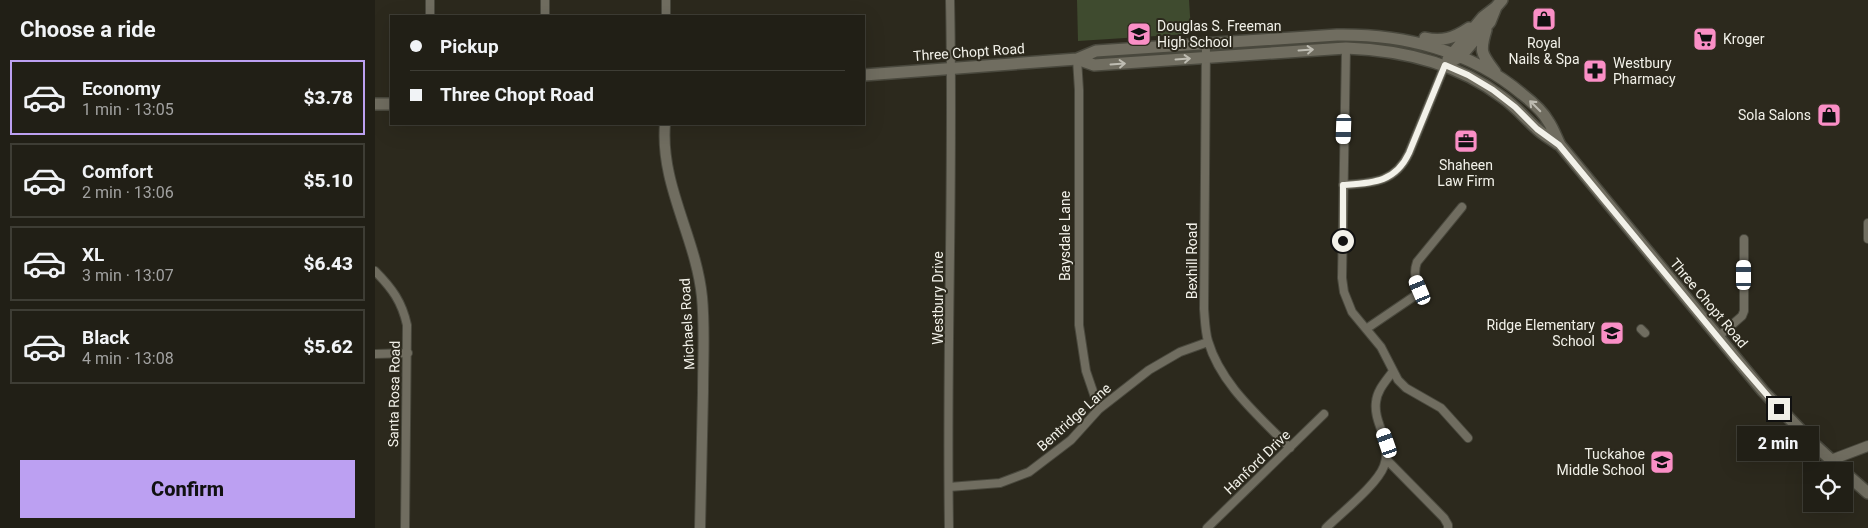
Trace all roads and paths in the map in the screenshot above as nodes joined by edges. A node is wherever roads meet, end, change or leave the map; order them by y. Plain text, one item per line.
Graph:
1 (430, 0) edge
2 (545, 0) edge
3 (666, 0) edge
4 (950, 0) edge
5 (1499, 4) edge
6 (430, 15) edge
7 (545, 15) edge
8 (666, 15) edge
9 (1484, 23) junction
10 (1399, 39) junction
11 (1206, 44) junction
12 (1346, 48) junction
13 (1456, 55) junction
14 (1205, 58) junction
15 (1077, 59) junction
16 (1445, 65) junction
17 (951, 68) junction
18 (865, 75) edge
19 (1499, 77) junction
20 (375, 104) edge
21 (390, 104) edge
22 (665, 125) edge
23 (1559, 145) junction
24 (1343, 185) junction
25 (1462, 207) dead end
26 (1868, 223) edge
27 (1744, 239) dead end
28 (1868, 239) edge
29 (375, 271) edge
30 (1366, 329) junction
31 (1718, 337) junction
32 (1208, 342) junction
33 (408, 353) junction
34 (375, 354) edge
35 (1393, 372) junction
36 (1099, 410) junction
37 (1324, 414) dead end
38 (1468, 438) dead end
39 (1868, 446) edge
40 (1290, 448) junction
41 (1386, 459) junction
42 (1831, 460) junction
43 (1833, 462) edge
44 (1853, 479) edge
45 (949, 487) junction
46 (1868, 493) edge
47 (1330, 526) edge
48 (405, 528) edge
49 (701, 528) edge
50 (949, 528) edge
51 (1207, 528) edge
52 (1448, 528) edge

1 - 6 street
2 - 7 street
3 - 8 street
4 - 17 street, Westbury Drive
5 - 9 main road
9 - 10 main road
9 - 13 main road
9 - 19 main road
10 - 11 main road, Three Chopt Road
10 - 13 main road, Three Chopt Road
11 - 14 street, Bexhill Road
11 - 15 main road, Three Chopt Road
14 -> 12 main road, Three Chopt Road
12 - 16 main road, Three Chopt Road
12 - 24 street
13 - 16 main road
13 - 19 main road, Three Chopt Road
15 -> 14 main road, Three Chopt Road
14 - 32 street, Bexhill Road
15 - 17 main road, Three Chopt Road
15 - 36 street, Baysdale Lane
16 - 23 main road, Three Chopt Road
16 - 24 street
17 - 18 main road, Three Chopt Road
17 - 45 street, Westbury Drive
23 -> 19 main road, Three Chopt Road
20 - 21 main road
22 - 49 street, Michaels Road
23 - 31 main road, Three Chopt Road
24 - 30 street
25 - 30 street
26 - 28 street
27 - 31 street
29 - 33 street, Santa Rosa Road
30 - 35 street
31 - 42 main road, Three Chopt Road
32 - 36 street, Bentridge Lane
32 - 40 street, Bexhill Road
33 - 34 street
33 - 48 street, Santa Rosa Road
35 - 38 street
35 - 41 street
36 - 45 street, Bentridge Lane
37 - 40 street, Hanford Drive
39 - 42 street
40 - 51 street, Hanford Drive
41 - 47 street
41 - 52 street
42 - 43 main road, Three Chopt Road
44 - 46 main road, Three Chopt Road
45 - 50 street, Westbury Drive

